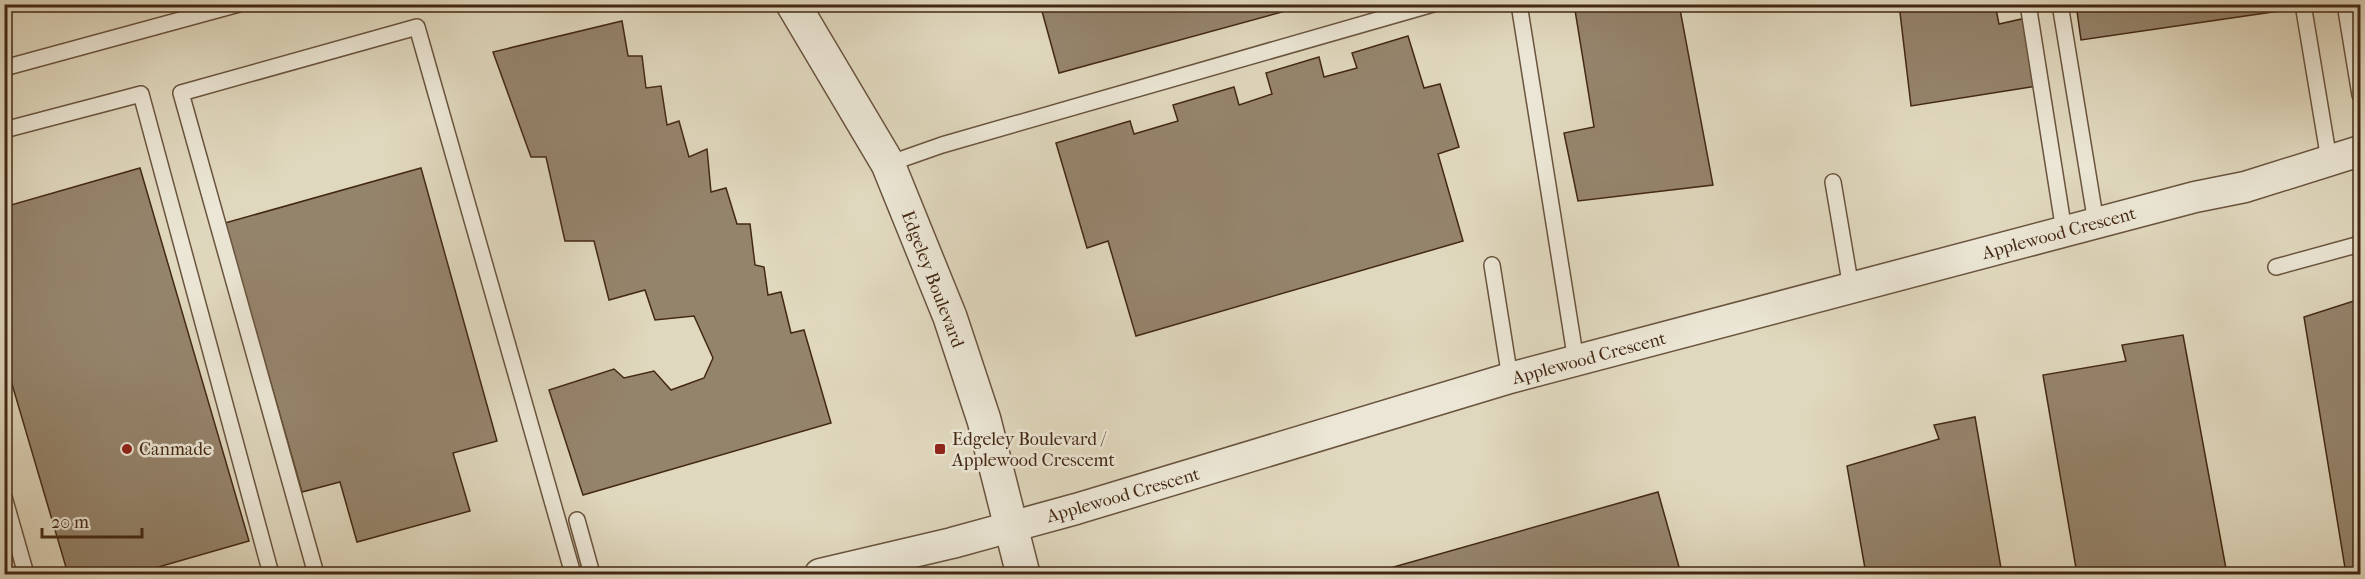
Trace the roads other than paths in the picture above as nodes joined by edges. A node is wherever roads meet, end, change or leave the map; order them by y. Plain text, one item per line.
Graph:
1 (239, 4) edge
2 (793, 4) edge
3 (1433, 4) edge
4 (1519, 4) edge
5 (2028, 4) edge
6 (2060, 4) edge
7 (2303, 4) edge
8 (2345, 4) edge
9 (2355, 26) edge
10 (4, 68) edge
11 (2361, 95) edge
12 (4, 130) edge
13 (2361, 151) edge
14 (2329, 160) junction
15 (888, 164) junction
16 (1833, 182) dead end
17 (2096, 223) junction
18 (2064, 231) junction
19 (2361, 244) edge
20 (1492, 266) dead end
21 (2276, 267) dead end
22 (1851, 288) junction
23 (1576, 361) junction
24 (1510, 378) junction
25 (4, 497) edge
26 (577, 520) dead end
27 (1010, 527) junction
28 (26, 574) edge
29 (271, 574) edge
30 (316, 574) edge
31 (573, 574) edge
32 (592, 574) edge
33 (820, 574) edge
34 (1023, 574) edge

1 - 10 lane
2 - 15 street, Edgeley Boulevard
3 - 15 lane
4 - 23 lane
5 - 18 lane
6 - 17 lane
7 - 14 lane
8 - 9 lane
9 - 11 lane
12 - 29 lane
13 - 14 street, Applewood Crescent
14 - 17 street, Applewood Crescent
15 - 27 street, Edgeley Boulevard
16 - 22 lane
17 - 18 street, Applewood Crescent
18 - 22 street, Applewood Crescent
19 - 21 lane
20 - 24 lane
22 - 23 street, Applewood Crescent
23 - 24 street, Applewood Crescent
24 - 27 street, Applewood Crescent
25 - 28 lane
26 - 32 lane
27 - 33 street, Applewood Crescent
27 - 34 street, Edgeley Boulevard
30 - 31 lane

